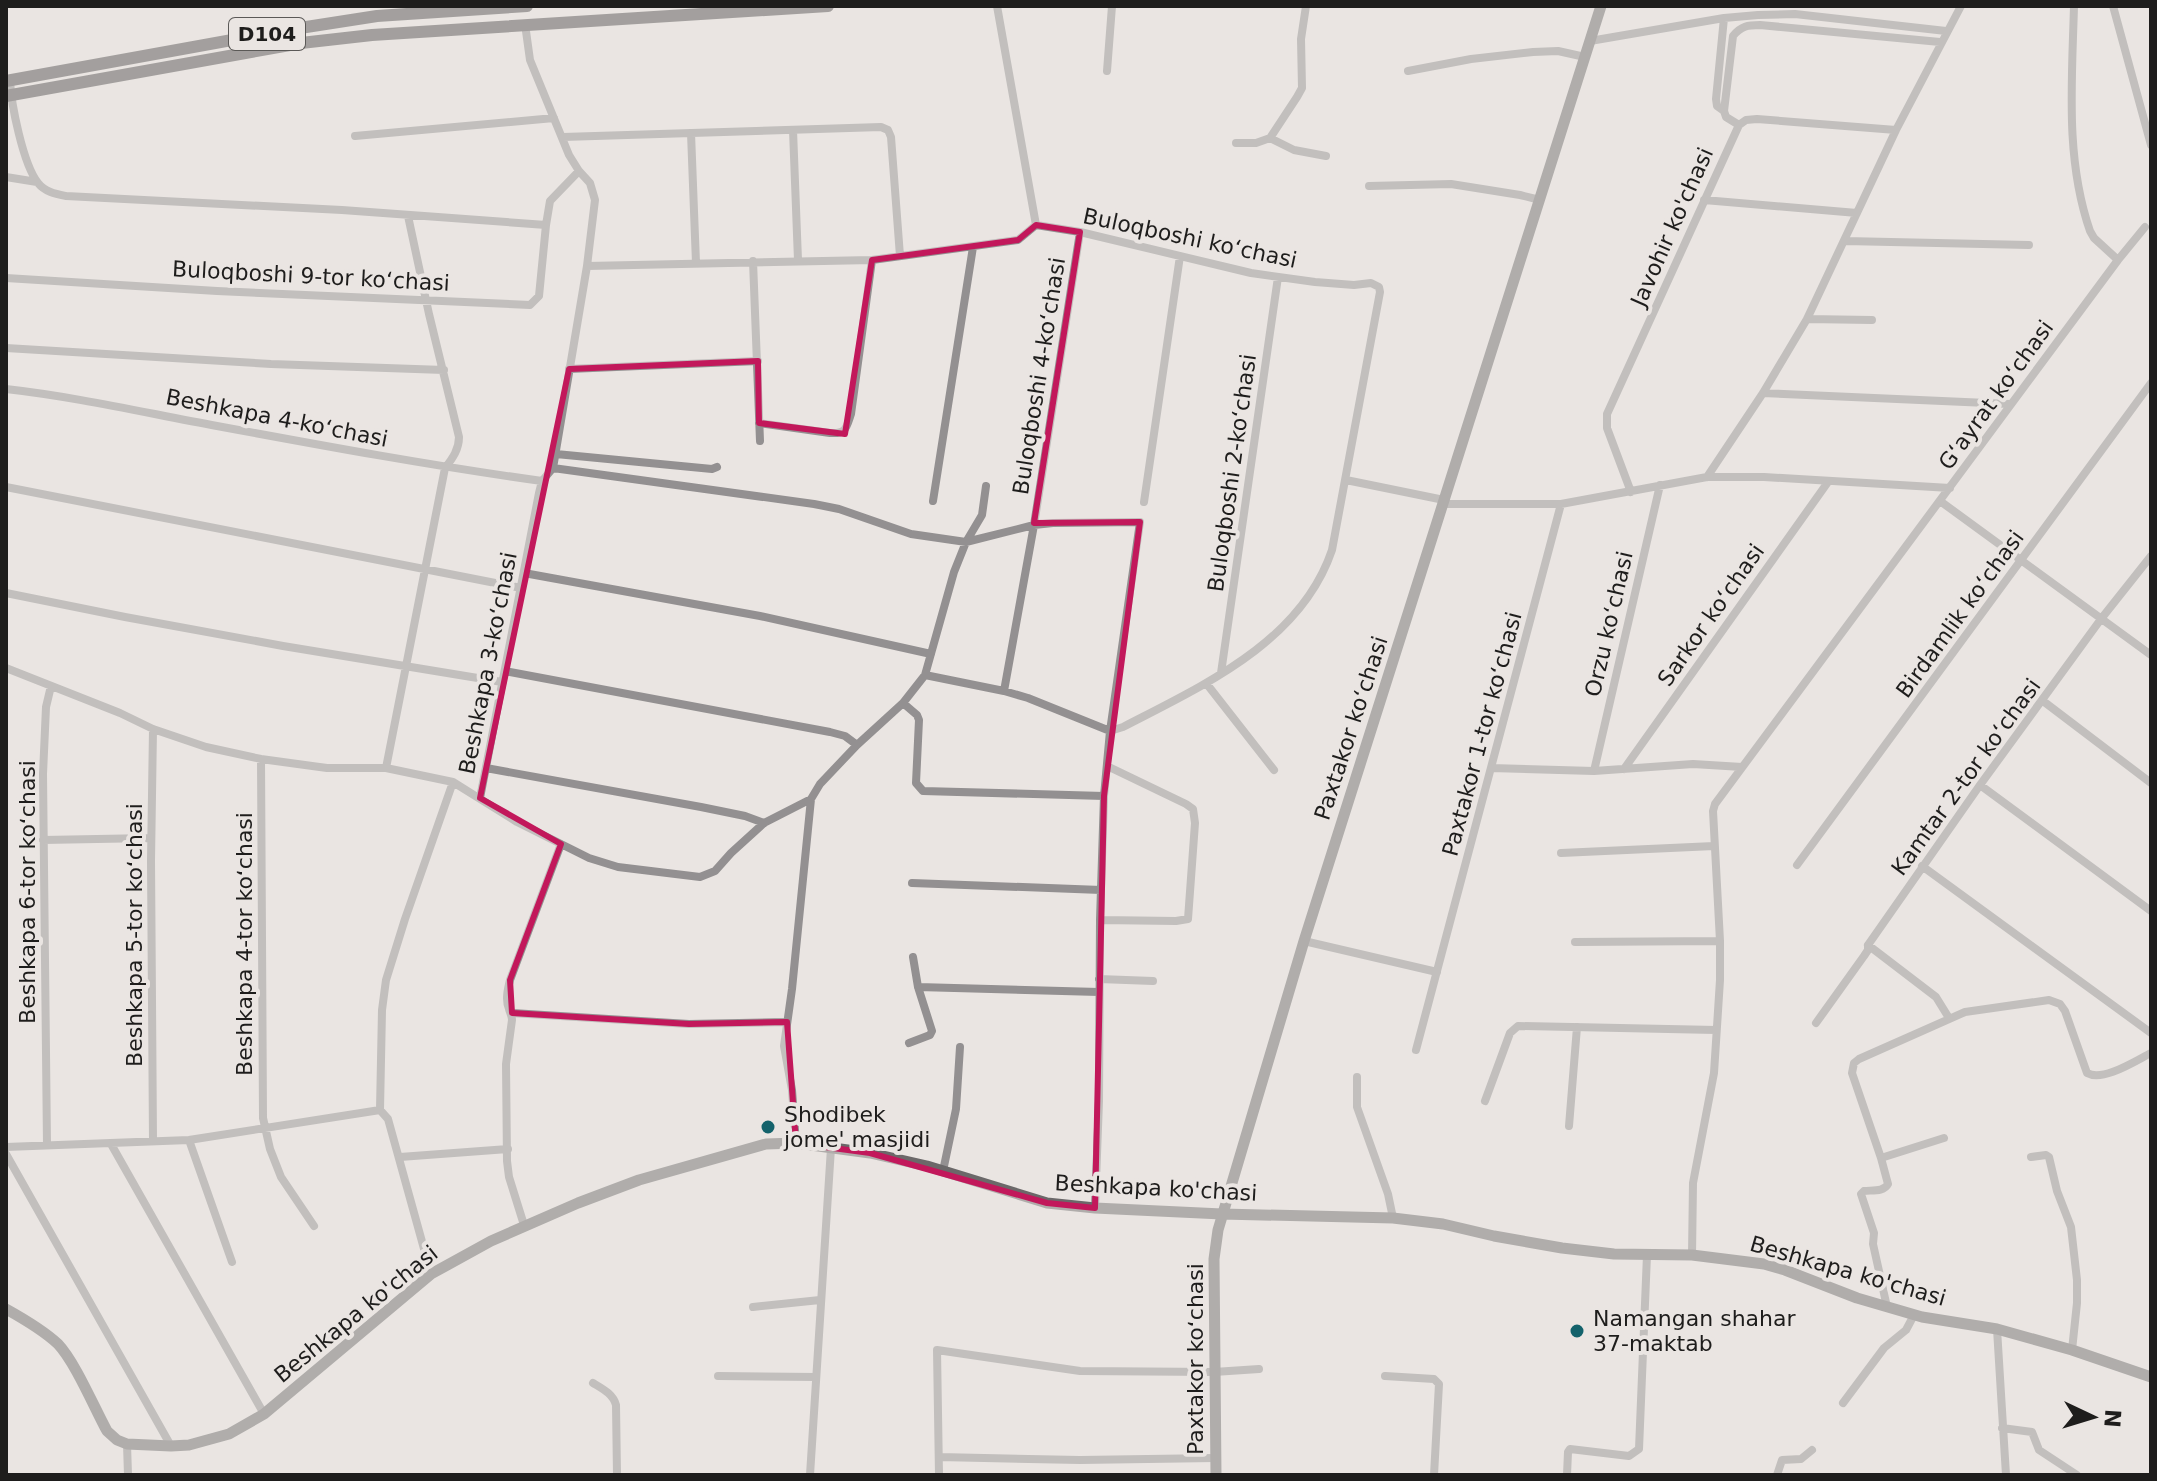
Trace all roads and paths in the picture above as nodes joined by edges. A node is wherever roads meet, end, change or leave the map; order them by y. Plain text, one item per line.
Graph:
1 (527, 6) edge
2 (828, 6) edge
3 (997, 6) edge
4 (1112, 6) edge
5 (1306, 6) edge
6 (1601, 6) edge
7 (1961, 6) edge
8 (2074, 6) edge
9 (2113, 6) edge
10 (705, 10) edge
11 (376, 11) edge
12 (1724, 18) junction
13 (525, 24) junction
14 (1946, 31) junction
15 (1590, 41) junction
16 (1940, 42) junction
17 (1585, 57) junction
18 (1107, 71) dead end
19 (1408, 71) dead end
20 (7, 80) edge
21 (8, 97) edge
22 (1724, 111) junction
23 (554, 118) junction
24 (1739, 125) junction
25 (793, 130) junction
26 (1896, 130) junction
27 (691, 133) junction
28 (355, 136) dead end
29 (563, 137) junction
30 (1270, 138) junction
31 (1236, 143) dead end
32 (2151, 145) edge
33 (1326, 156) dead end
34 (579, 171) junction
35 (6, 177) edge
36 (37, 182) junction
37 (1369, 186) dead end
38 (1540, 200) junction
39 (1704, 200) junction
40 (1857, 213) junction
41 (408, 216) junction
42 (546, 225) junction
43 (1036, 225) junction
44 (2145, 227) dead end
45 (1080, 232) junction
46 (1845, 241) junction
47 (2029, 245) dead end
48 (973, 247) junction
49 (900, 256) junction
50 (1180, 256) junction
51 (798, 260) junction
52 (872, 260) junction
53 (2118, 260) junction
54 (753, 261) junction
55 (696, 263) junction
56 (587, 266) junction
57 (1278, 277) junction
58 (6, 278) edge
59 (427, 299) junction
60 (1807, 319) junction
61 (1872, 320) dead end
62 (6, 348) edge
63 (758, 361) junction
64 (569, 369) junction
65 (444, 370) junction
66 (2151, 383) edge
67 (6, 389) edge
68 (1763, 393) junction
69 (2010, 404) junction
70 (759, 423) junction
71 (760, 441) dead end
72 (556, 454) junction
73 (717, 467) dead end
74 (445, 468) junction
75 (553, 468) junction
76 (1707, 477) junction
77 (1346, 480) junction
78 (542, 481) junction
79 (1828, 482) junction
80 (1660, 485) junction
81 (986, 486) dead end
82 (6, 487) edge
83 (1950, 488) junction
84 (1631, 492) junction
85 (933, 501) dead end
86 (1940, 501) junction
87 (1144, 502) dead end
88 (1444, 502) junction
89 (1561, 504) junction
90 (1034, 525) junction
91 (966, 542) junction
92 (2151, 556) edge
93 (2022, 561) junction
94 (425, 569) junction
95 (524, 573) junction
96 (521, 588) junction
97 (6, 593) edge
98 (2101, 619) junction
99 (931, 654) junction
100 (2151, 655) edge
101 (406, 665) junction
102 (6, 668) edge
103 (505, 671) junction
104 (1221, 673) junction
105 (925, 675) junction
106 (502, 682) junction
107 (1206, 683) junction
108 (51, 686) junction
109 (1004, 691) junction
110 (2043, 701) junction
111 (903, 703) junction
112 (153, 729) junction
113 (1110, 731) junction
114 (857, 745) junction
115 (261, 759) junction
116 (1107, 766) junction
117 (1742, 767) junction
118 (386, 768) junction
119 (486, 768) junction
120 (1491, 768) junction
121 (1624, 769) junction
122 (1274, 770) dead end
123 (1594, 771) junction
124 (453, 782) junction
125 (2151, 783) edge
126 (1980, 785) junction
127 (1104, 796) junction
128 (480, 798) junction
129 (811, 799) junction
130 (764, 823) junction
131 (151, 838) junction
132 (43, 840) junction
133 (561, 844) junction
134 (1714, 846) junction
135 (1561, 853) dead end
136 (1797, 865) dead end
137 (1922, 866) junction
138 (912, 883) dead end
139 (1101, 890) junction
140 (2151, 911) edge
141 (1100, 920) junction
142 (1304, 941) junction
143 (1720, 941) junction
144 (1575, 942) dead end
145 (1868, 945) junction
146 (913, 957) dead end
147 (1437, 972) junction
148 (1099, 979) junction
149 (1153, 981) dead end
150 (918, 987) junction
151 (1099, 992) junction
152 (512, 1013) junction
153 (1949, 1018) junction
154 (787, 1022) junction
155 (1816, 1023) dead end
156 (1577, 1027) junction
157 (1716, 1030) junction
158 (2151, 1033) edge
159 (909, 1043) dead end
160 (960, 1047) dead end
161 (1416, 1050) dead end
162 (2151, 1053) edge
163 (1357, 1077) dead end
164 (1485, 1101) dead end
165 (380, 1110) junction
166 (1569, 1126) dead end
167 (265, 1128) junction
168 (1944, 1138) dead end
169 (189, 1140) junction
170 (153, 1141) junction
171 (796, 1143) junction
172 (111, 1144) junction
173 (47, 1145) junction
174 (6, 1147) edge
175 (831, 1148) junction
176 (508, 1149) junction
177 (6, 1154) edge
178 (400, 1157) junction
179 (2031, 1157) dead end
180 (1881, 1158) junction
181 (943, 1171) junction
182 (1095, 1208) junction
183 (1222, 1214) junction
184 (1393, 1218) junction
185 (524, 1225) junction
186 (314, 1226) dead end
187 (1647, 1255) junction
188 (1692, 1255) junction
189 (232, 1262) dead end
190 (431, 1274) junction
191 (820, 1300) junction
192 (753, 1307) dead end
193 (1887, 1307) junction
194 (6, 1309) edge
195 (1914, 1315) junction
196 (1997, 1329) junction
197 (2072, 1350) junction
198 (1259, 1369) dead end
199 (1214, 1372) junction
200 (718, 1376) dead end
201 (1385, 1376) dead end
202 (816, 1377) junction
203 (2151, 1377) edge
204 (593, 1383) dead end
205 (1843, 1403) dead end
206 (264, 1414) junction
207 (2002, 1428) junction
208 (127, 1444) junction
209 (171, 1446) junction
210 (1812, 1450) dead end
211 (939, 1457) junction
212 (1215, 1458) junction
213 (128, 1475) edge
214 (617, 1475) edge
215 (810, 1475) edge
216 (939, 1475) edge
217 (1216, 1475) edge
218 (1434, 1475) edge
219 (1567, 1475) edge
220 (1777, 1475) edge
221 (2006, 1475) edge
222 (2077, 1475) edge

1 - 11 main road, D104
2 - 10 main road, D104
3 - 43 street
4 - 18 street
5 - 30 street
6 - 15 street, Paxtakor koʻchasi
7 - 14 street
8 - 53 street
9 - 32 street
10 - 13 main road, D104
11 - 20 main road, D104
12 - 14 street
12 - 15 street
12 - 22 street
13 - 21 main road, D104
13 - 23 street
14 - 16 street
15 - 17 street, Paxtakor koʻchasi
16 - 22 street
16 - 26 street
17 - 19 street
17 - 38 street, Paxtakor koʻchasi
20 - 21 street
21 - 36 street
22 - 24 street
23 - 28 street
23 - 29 street
24 - 26 street
24 - 39 street, Javohir ko'chasi
25 - 27 street
25 - 49 street
25 - 51 street
26 - 40 street
27 - 29 street
27 - 55 street
29 - 34 street
30 - 31 street
30 - 33 street
34 - 42 street, Buloqboshi 9-tor koʻchasi
34 - 56 street
35 - 36 street
36 - 41 street
37 - 38 street
38 - 88 street, Paxtakor koʻchasi
39 - 40 street
39 - 84 street, Javohir ko'chasi
40 - 46 street
41 - 42 street
41 - 59 street
42 - 59 street, Buloqboshi 9-tor koʻchasi
43 - 45 street, Buloqboshi koʻchasi
43 - 48 street
44 - 53 street, Gʻayrat koʻchasi
45 - 50 street, Buloqboshi koʻchasi
45 - 90 street, Buloqboshi 4-koʻchasi
46 - 47 street
46 - 60 street
48 - 49 street
48 - 85 street
49 - 52 street
50 - 57 street, Buloqboshi koʻchasi
50 - 87 street
51 - 52 street
51 - 54 street
52 - 70 street
53 - 69 street, Gʻayrat koʻchasi
54 - 55 street
54 - 63 street
55 - 56 street
56 - 64 street
57 - 77 street, Buloqboshi koʻchasi
57 - 104 street, Buloqboshi 2-koʻchasi
58 - 59 street, Buloqboshi 9-tor koʻchasi
59 - 65 street
60 - 61 street
60 - 68 street
62 - 65 street
63 - 64 street
63 - 70 street
64 - 72 street
65 - 74 street
66 - 93 street, Birdamlik koʻchasi
67 - 74 street, Beshkapa 4-koʻchasi
68 - 69 street
68 - 76 street
69 - 83 street, Gʻayrat koʻchasi
70 - 71 street
72 - 73 street
72 - 75 street
74 - 78 street, Beshkapa 4-koʻchasi
74 - 94 street
75 - 78 street, Beshkapa 3-koʻchasi
75 - 91 street
76 - 79 street
76 - 80 street
77 - 88 street
77 - 104 street
78 - 95 street, Beshkapa 3-koʻchasi
79 - 83 street
79 - 121 street, Sarkor koʻchasi
80 - 84 street
80 - 123 street, Orzu koʻchasi
81 - 91 street, Beshkapa 3-koʻchasi
82 - 94 street
83 - 86 street, Gʻayrat koʻchasi
84 - 89 street
86 - 93 street
86 - 117 street, Gʻayrat koʻchasi
88 - 89 street
88 - 142 street, Paxtakor koʻchasi
89 - 120 street, Paxtakor 1-tor koʻchasi
90 - 91 street
90 - 109 street, Buloqboshi 4-koʻchasi
90 - 113 street
91 - 99 street, Beshkapa 3-koʻchasi
92 - 98 street, Kamtar 2-tor koʻchasi
93 - 98 street
93 - 136 street, Birdamlik koʻchasi
94 - 96 street
94 - 101 street
95 - 96 street, Beshkapa 3-koʻchasi
95 - 99 street
96 - 103 street, Beshkapa 3-koʻchasi
97 - 101 street
98 - 100 street
98 - 110 street, Kamtar 2-tor koʻchasi
99 - 105 street, Beshkapa 3-koʻchasi
101 - 106 street
101 - 118 street
102 - 108 street
103 - 106 street, Beshkapa 3-koʻchasi
103 - 114 street
104 - 107 street
105 - 109 street
105 - 111 street, Beshkapa 3-koʻchasi
106 - 119 street, Beshkapa 3-koʻchasi
107 - 113 street
107 - 122 street
108 - 112 street
108 - 132 street, Beshkapa 6-tor koʻchasi
109 - 113 street
110 - 125 street
110 - 126 street, Kamtar 2-tor koʻchasi
111 - 114 street, Beshkapa 3-koʻchasi
111 - 127 street
112 - 115 street
112 - 131 street, Beshkapa 5-tor koʻchasi
113 - 116 street
114 - 129 street, Beshkapa 3-koʻchasi
115 - 118 street
115 - 167 street, Beshkapa 4-tor koʻchasi
116 - 127 street
116 - 141 street
117 - 121 street
117 - 134 street, Gʻayrat koʻchasi
118 - 124 street
119 - 128 street, Beshkapa 3-koʻchasi
119 - 130 street
120 - 123 street
120 - 147 street, Paxtakor 1-tor koʻchasi
121 - 123 street
124 - 128 street
124 - 165 street
126 - 137 street, Kamtar 2-tor koʻchasi
126 - 140 street
127 - 139 street
128 - 133 street, Beshkapa 3-koʻchasi
129 - 130 street, Beshkapa 3-koʻchasi
129 - 154 street
130 - 133 street, Beshkapa 3-koʻchasi
131 - 132 street
131 - 170 street, Beshkapa 5-tor koʻchasi
132 - 173 street, Beshkapa 6-tor koʻchasi
133 - 152 street
134 - 135 street
134 - 143 street, Gʻayrat koʻchasi
137 - 145 street, Kamtar 2-tor koʻchasi
137 - 158 street
138 - 139 street
139 - 141 street
141 - 148 street
142 - 147 street
142 - 183 street, Paxtakor koʻchasi
143 - 144 street
143 - 157 street, Gʻayrat koʻchasi
145 - 153 street
145 - 155 street, Kamtar 2-tor koʻchasi
146 - 150 street
147 - 161 street, Paxtakor 1-tor koʻchasi
148 - 149 street
148 - 151 street
150 - 151 street
150 - 159 street
151 - 182 street
152 - 154 street
152 - 176 street
153 - 162 street
153 - 180 street
154 - 171 street
156 - 157 street
156 - 164 street
156 - 166 street
157 - 188 street, Gʻayrat koʻchasi
160 - 181 street
163 - 184 street
165 - 167 street
165 - 178 street
167 - 169 street
167 - 186 street, Beshkapa 4-tor koʻchasi
168 - 180 street
169 - 170 street
169 - 189 street
170 - 172 street
171 - 175 street, Beshkapa ko'chasi
171 - 185 street, Beshkapa ko'chasi
172 - 173 street
172 - 206 street
173 - 174 street
175 - 181 street, Beshkapa ko'chasi
175 - 191 street
176 - 178 street
176 - 185 street
177 - 209 street
178 - 190 street
179 - 197 street
180 - 193 street
181 - 182 street, Beshkapa ko'chasi
182 - 183 street, Beshkapa ko'chasi
183 - 184 street, Beshkapa ko'chasi
183 - 199 street, Paxtakor koʻchasi
184 - 187 street, Beshkapa ko'chasi
185 - 190 street, Beshkapa ko'chasi
187 - 188 street, Beshkapa ko'chasi
187 - 219 street
188 - 193 street, Beshkapa ko'chasi
190 - 206 street, Beshkapa ko'chasi
191 - 192 street
191 - 202 street
193 - 195 street, Beshkapa ko'chasi
194 - 208 street
195 - 196 street, Beshkapa ko'chasi
195 - 205 street
196 - 197 street, Beshkapa ko'chasi
196 - 207 street
197 - 203 street, Beshkapa ko'chasi
198 - 199 street
199 - 211 street
199 - 212 street, Paxtakor koʻchasi
200 - 202 street
201 - 218 street
202 - 215 street
204 - 214 street
206 - 209 street, Beshkapa ko'chasi
207 - 221 street
207 - 222 street
208 - 209 street, Beshkapa ko'chasi
208 - 213 street
210 - 220 street
211 - 212 street
211 - 216 street
212 - 217 street, Paxtakor koʻchasi

